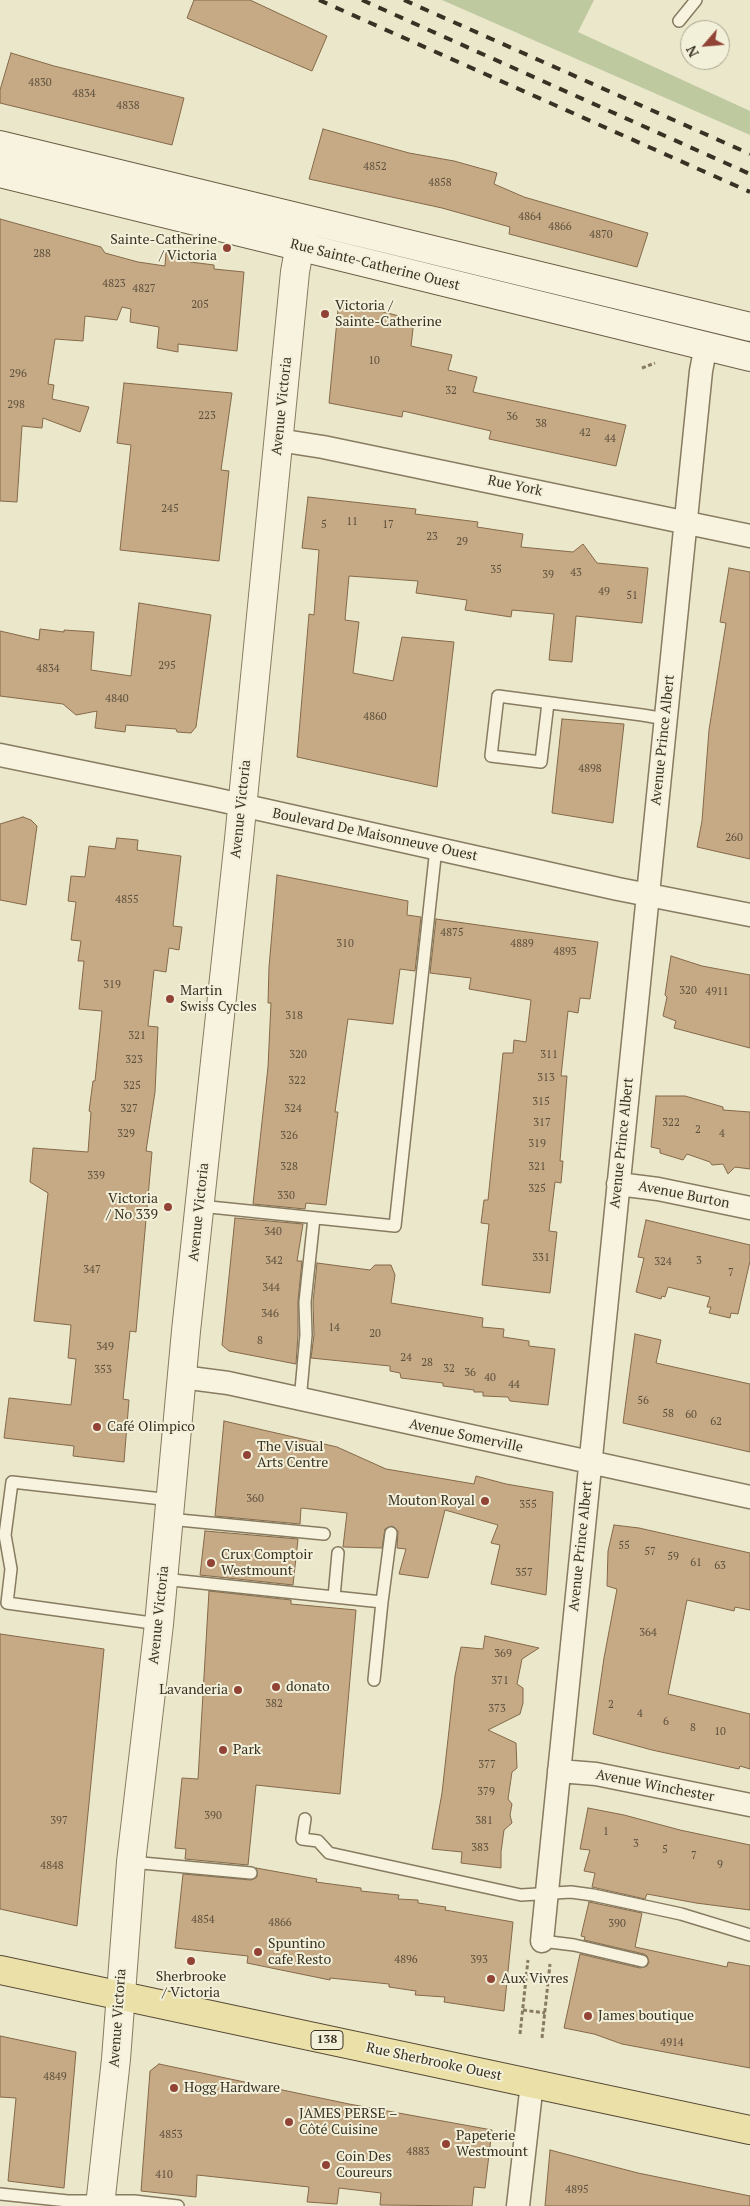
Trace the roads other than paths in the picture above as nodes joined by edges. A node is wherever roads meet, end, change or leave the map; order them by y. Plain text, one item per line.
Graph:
1 (696, 0) edge
2 (679, 21) dead end
3 (0, 145) edge
4 (0, 173) edge
5 (304, 218) junction
6 (299, 246) junction
7 (750, 327) edge
8 (706, 345) junction
9 (750, 357) edge
10 (278, 440) junction
11 (686, 522) junction
12 (750, 536) edge
13 (548, 703) junction
14 (666, 719) junction
15 (0, 755) edge
16 (242, 806) junction
17 (436, 848) junction
18 (648, 895) junction
19 (750, 916) edge
20 (618, 1184) junction
21 (200, 1206) junction
22 (750, 1208) edge
23 (314, 1218) junction
24 (182, 1377) junction
25 (300, 1401) junction
26 (590, 1462) junction
27 (750, 1497) edge
28 (170, 1509) junction
29 (391, 1533) dead end
30 (324, 1534) dead end
31 (338, 1552) dead end
32 (163, 1579) junction
33 (334, 1597) junction
34 (382, 1602) junction
35 (158, 1624) junction
36 (374, 1680) dead end
37 (559, 1771) junction
38 (750, 1805) edge
39 (305, 1819) dead end
40 (131, 1862) junction
41 (251, 1873) dead end
42 (546, 1893) junction
43 (750, 1935) edge
44 (540, 1953) joint
45 (642, 1962) dead end
46 (0, 1970) edge
47 (120, 1996) junction
48 (532, 2083) junction
49 (750, 2130) edge
50 (0, 2194) edge
51 (100, 2204) edge
52 (178, 2206) edge
53 (518, 2206) edge

1 - 2 lane
3 - 5 street, Rue Sainte-Catherine Ouest
4 - 6 street, Rue Sainte-Catherine Ouest
5 - 6 street, Avenue Victoria
5 - 7 street, Rue Sainte-Catherine Ouest
6 - 8 street, Rue Sainte-Catherine Ouest
6 - 10 street, Avenue Victoria
8 - 9 street, Rue Sainte-Catherine Ouest
8 - 11 street, Avenue Prince Albert
10 - 11 street, Rue York
10 - 16 street, Avenue Victoria
11 - 12 street, Rue York
11 - 14 street, Avenue Prince Albert
13 - 13 lane
13 - 14 lane
14 - 18 street, Avenue Prince Albert
15 - 16 street, Boulevard De Maisonneuve Ouest
16 - 17 street, Boulevard De Maisonneuve Ouest
16 - 21 street, Avenue Victoria
17 - 18 street, Boulevard De Maisonneuve Ouest
17 - 23 lane
18 - 19 street, Boulevard De Maisonneuve Ouest
18 - 20 street, Avenue Prince Albert
20 - 22 street, Avenue Burton
20 - 26 street, Avenue Prince Albert
21 - 23 lane
21 - 24 street, Avenue Victoria
23 - 25 lane
24 - 25 street, Avenue Somerville
24 - 28 street, Avenue Victoria
25 - 26 street, Avenue Somerville
26 - 27 street, Avenue Somerville
26 - 37 street, Avenue Prince Albert
28 - 30 lane
28 - 32 street, Avenue Victoria
28 - 35 lane
29 - 34 lane
31 - 33 lane
32 - 33 lane
32 - 35 street, Avenue Victoria
33 - 34 lane
34 - 36 lane
35 - 40 street, Avenue Victoria
37 - 38 street, Avenue Winchester
37 - 42 street, Avenue Prince Albert
39 - 42 lane
40 - 41 lane
40 - 47 street, Avenue Victoria
42 - 43 lane
42 - 44 street, Avenue Prince Albert
44 - 45 lane
46 - 47 main road, Rue Sherbrooke Ouest / 138
47 - 48 main road, Rue Sherbrooke Ouest / 138
47 - 51 street, Avenue Victoria
48 - 49 main road, Rue Sherbrooke Ouest / 138
48 - 53 street
50 - 51 lane
51 - 52 lane

